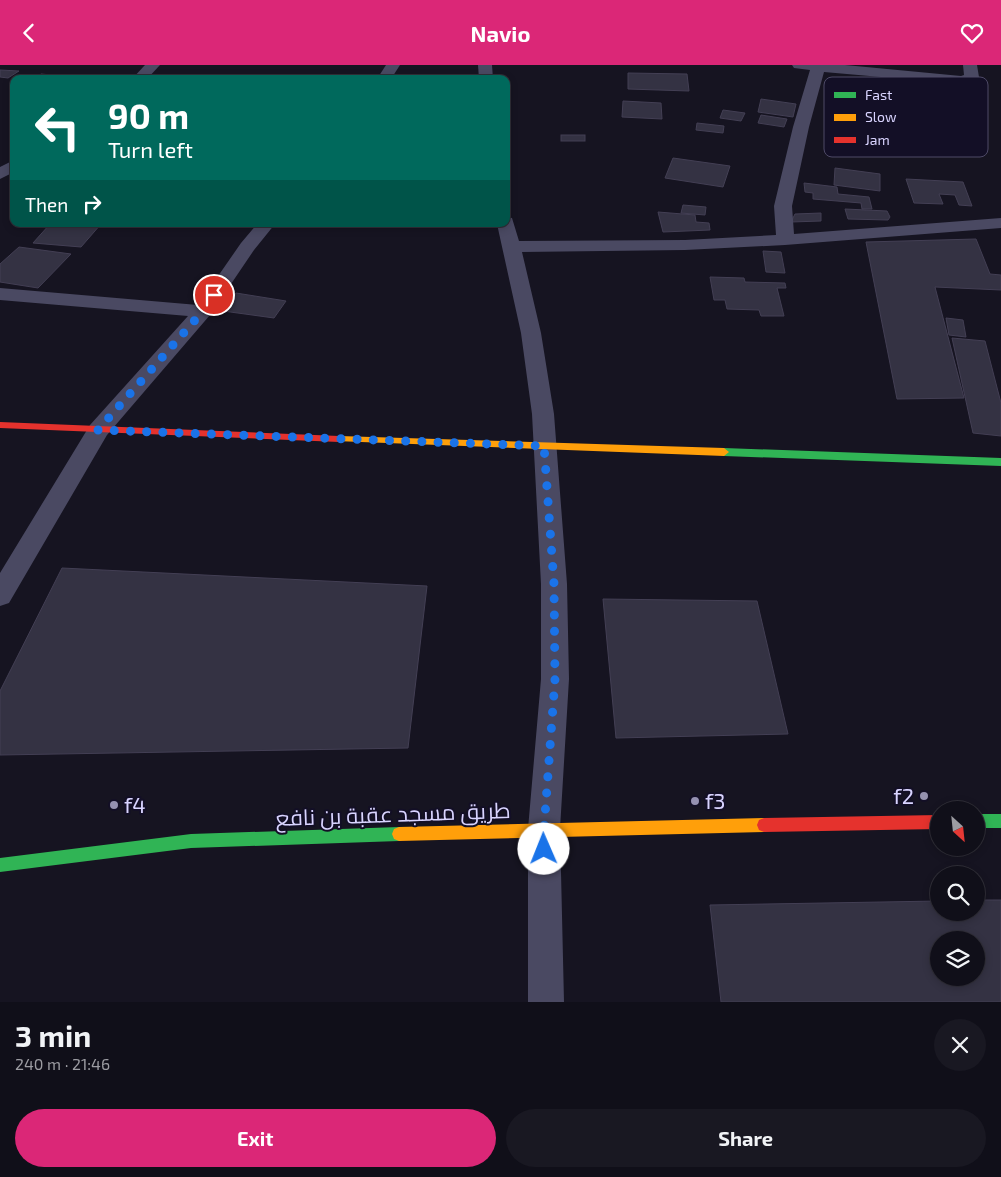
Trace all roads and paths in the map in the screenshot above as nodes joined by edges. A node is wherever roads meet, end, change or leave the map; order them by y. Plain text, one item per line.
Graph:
1 (153, 65) edge
2 (799, 65) edge
3 (818, 67) junction
4 (143, 75) edge
5 (928, 77) edge
6 (1001, 223) edge
7 (264, 227) edge
8 (507, 227) edge
9 (785, 240) junction
10 (513, 247) junction
11 (0, 294) edge
12 (203, 311) junction
13 (0, 425) edge
14 (98, 430) junction
15 (544, 446) junction
16 (1001, 462) edge
17 (0, 596) edge
18 (985, 821) edge
19 (1001, 821) edge
20 (930, 822) edge
21 (544, 829) junction
22 (0, 865) edge
23 (546, 1002) edge

1 - 4 street
2 - 3 street
3 - 5 street
3 - 9 street
6 - 9 street
7 - 12 street
8 - 10 street
9 - 10 street
10 - 15 street
11 - 12 street
12 - 14 street
13 - 14 street
14 - 15 street
14 - 17 street
15 - 16 street
15 - 21 street
18 - 19 street
20 - 21 street, طريق مسجد عقبة بن نافع
21 - 22 street, طريق مسجد عقبة بن نافع
21 - 23 street

